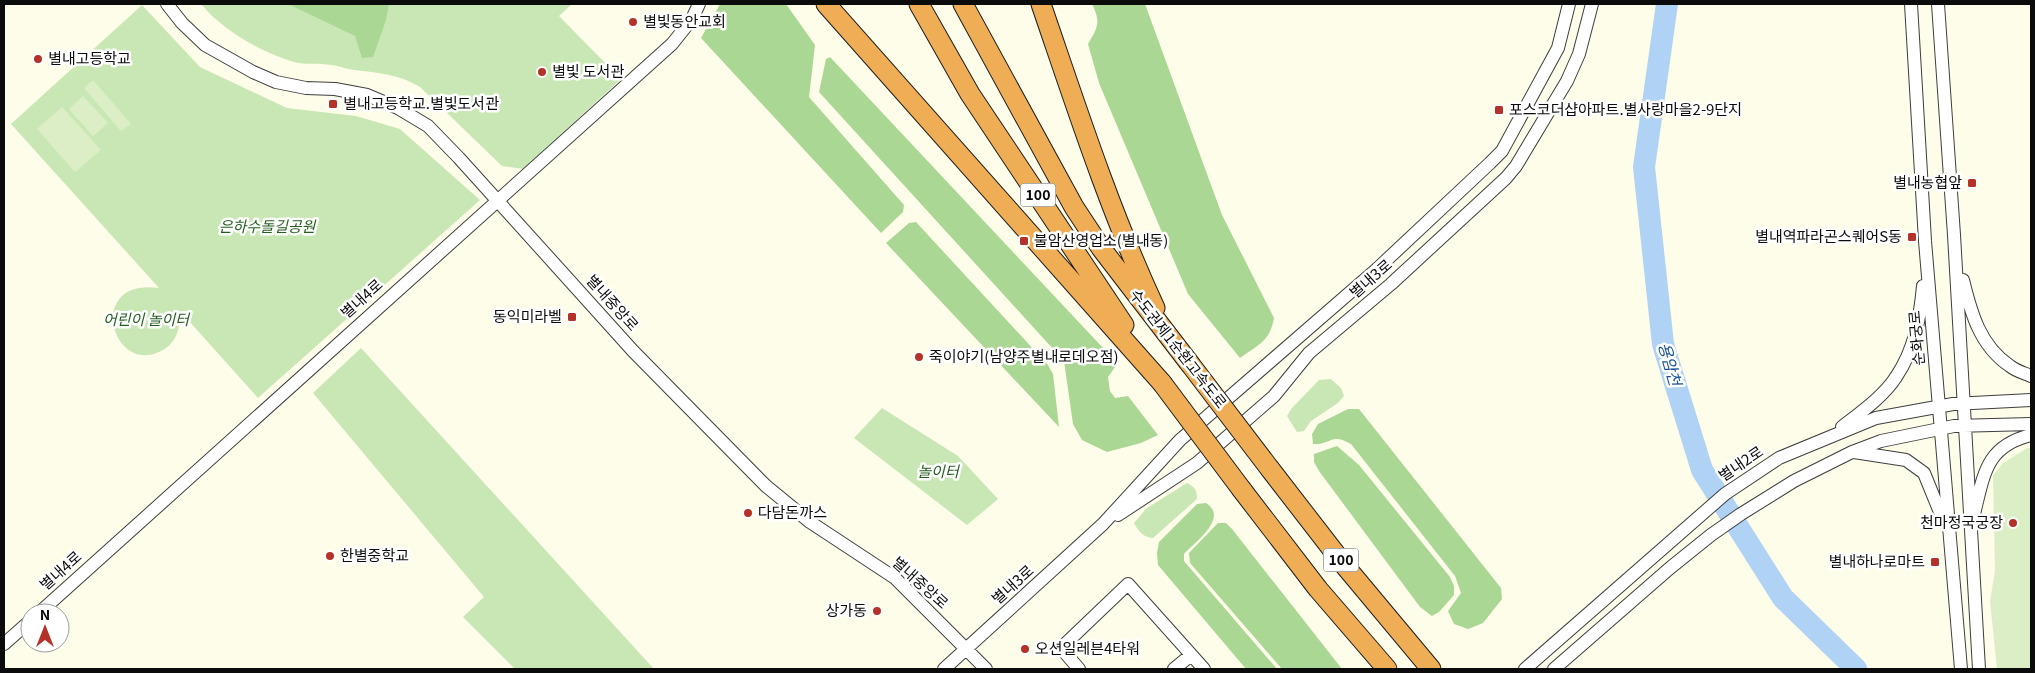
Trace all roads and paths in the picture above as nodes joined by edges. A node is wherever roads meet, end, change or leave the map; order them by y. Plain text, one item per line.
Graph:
1 (167, 4) edge
2 (699, 4) edge
3 (826, 4) edge
4 (919, 4) edge
5 (963, 4) edge
6 (1041, 4) edge
7 (1569, 4) edge
8 (1592, 4) edge
9 (1911, 4) edge
10 (1938, 4) edge
11 (496, 200) junction
12 (1955, 249) junction
13 (1926, 253) junction
14 (1190, 364) junction
15 (2031, 376) edge
16 (1162, 383) junction
17 (2031, 400) edge
18 (1965, 403) junction
19 (1939, 406) junction
20 (2031, 424) edge
21 (1965, 426) junction
22 (1940, 429) junction
23 (2031, 434) edge
24 (1832, 435) junction
25 (1852, 452) junction
26 (1103, 524) junction
27 (1971, 526) junction
28 (1949, 532) junction
29 (49, 603) edge
30 (20, 630) edge
31 (4, 644) edge
32 (967, 649) junction
33 (1191, 655) junction
34 (944, 669) edge
35 (986, 669) edge
36 (1079, 669) edge
37 (1174, 669) edge
38 (1204, 669) edge
39 (1387, 669) edge
40 (1431, 669) edge
41 (1525, 669) edge
42 (1554, 669) edge
43 (1961, 669) edge
44 (1979, 669) edge

1 - 11 street, 별내중앙로
2 - 11 street, 별내4로
3 - 16 highway
4 - 16 highway, 수도권제1순환고속도로 / 100
5 - 14 highway, 수도권제1순환고속도로 / 100
6 - 14 highway
7 - 26 street, 별내3로
8 - 26 street, 별내3로
9 - 13 street, 순화궁로
10 - 12 street
11 - 29 street, 별내4로
11 - 32 street, 별내중앙로
12 - 15 street
12 - 18 street
13 - 19 street, 순화궁로
13 - 24 street
14 - 40 highway, 수도권제1순환고속도로 / 100, bridge
16 - 39 highway, 수도권제1순환고속도로 / 100, bridge
17 - 18 street, 별내2로
18 - 19 street, 별내2로
18 - 21 street
19 - 22 street, 순화궁로
19 - 24 street, 별내2로
20 - 21 street
21 - 22 street
21 - 27 street
22 - 25 street
22 - 28 street, 순화궁로
23 - 27 street
24 - 41 street, 별내2로
25 - 28 street
25 - 42 street
26 - 32 street, 별내3로
27 - 44 street
28 - 43 street, 순화궁로
30 - 31 street
32 - 34 street, 별내3로
32 - 35 street, 별내중앙로
33 - 36 street
33 - 37 street
33 - 38 street

